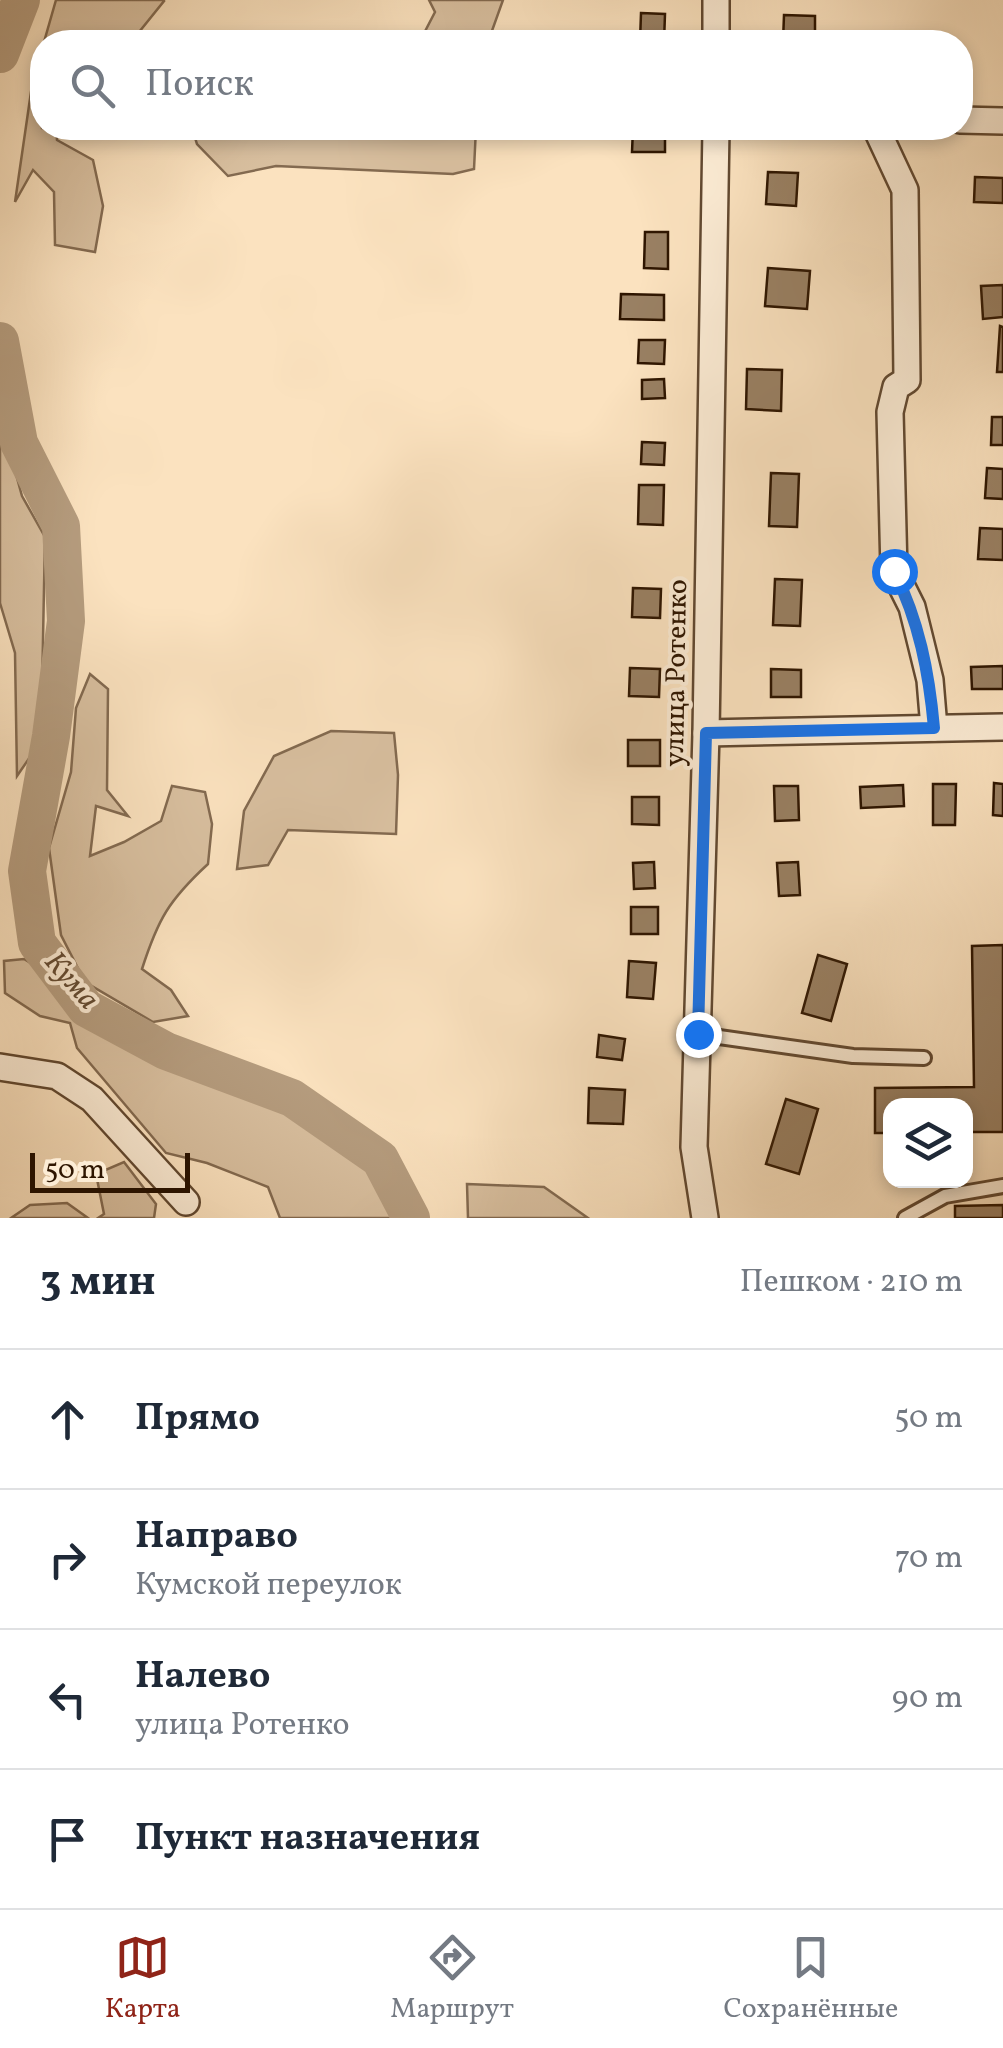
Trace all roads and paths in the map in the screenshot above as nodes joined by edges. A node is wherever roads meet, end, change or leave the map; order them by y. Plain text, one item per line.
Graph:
1 (716, 0) edge
2 (716, 30) edge
3 (973, 120) edge
4 (1003, 120) edge
5 (716, 140) edge
6 (882, 140) edge
7 (1003, 727) edge
8 (934, 728) junction
9 (706, 733) junction
10 (698, 1034) junction
11 (924, 1058) dead end
12 (0, 1067) edge
13 (1003, 1186) edge
14 (186, 1202) dead end
15 (705, 1218) edge
16 (908, 1218) edge

1 - 2 street
3 - 4 street
5 - 9 street, улица Ротенко
6 - 8 street
7 - 8 street
8 - 9 street
9 - 10 street, улица Ротенко
10 - 11 lane
10 - 15 street, улица Ротенко
12 - 14 street
13 - 16 lane

